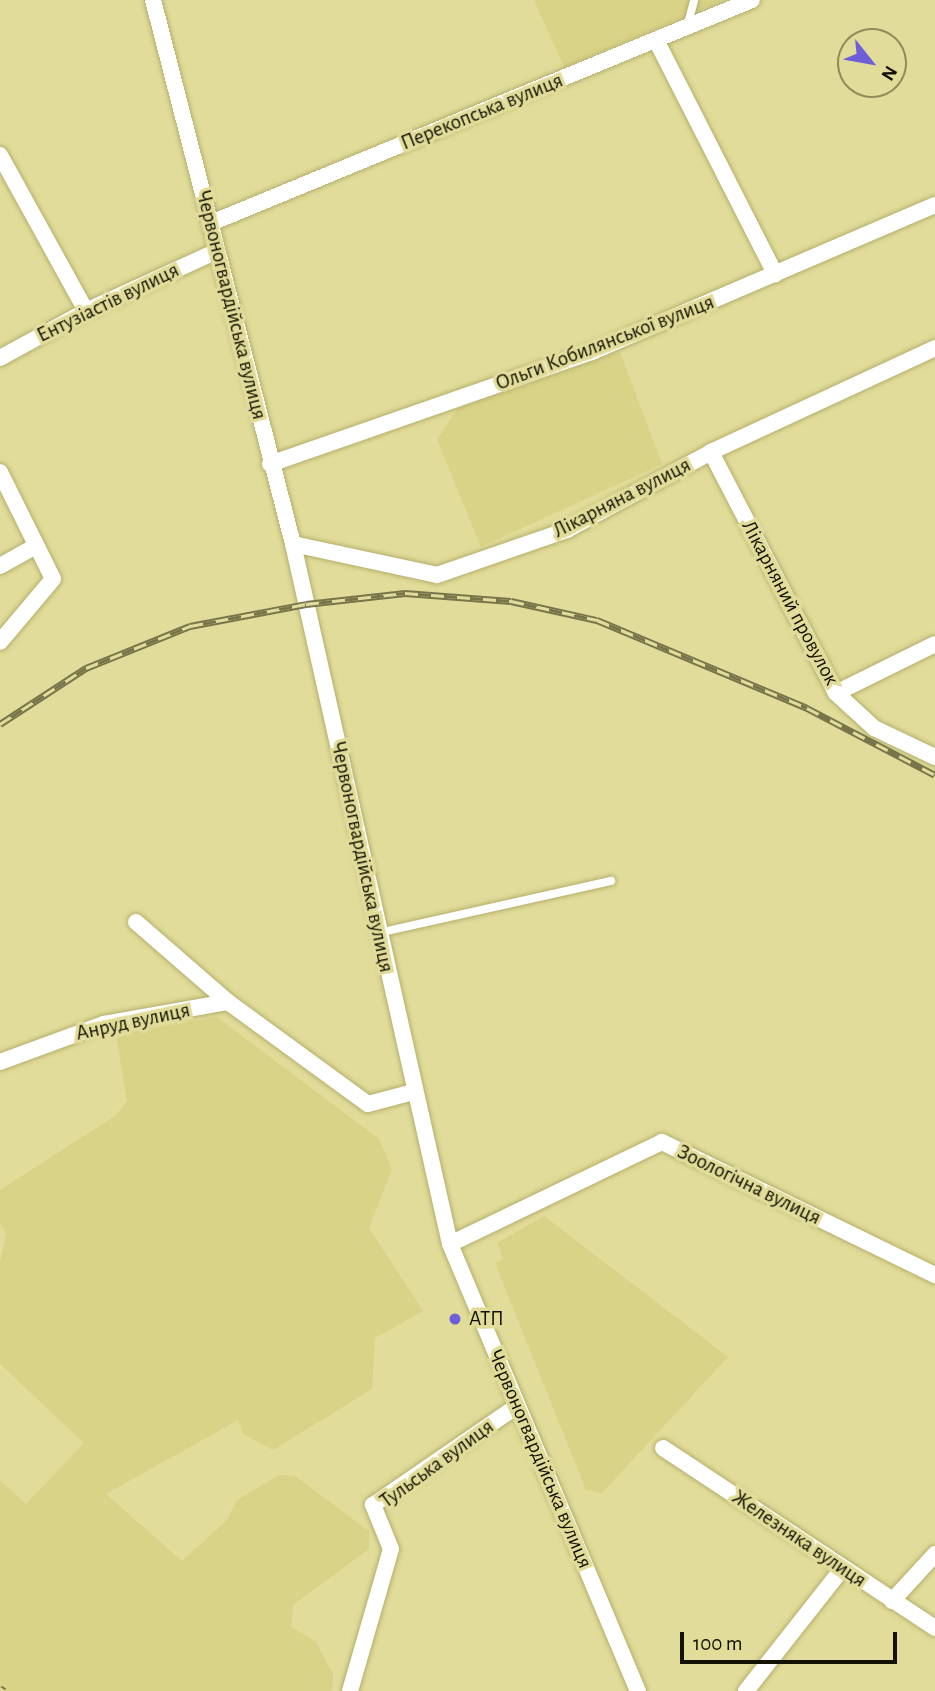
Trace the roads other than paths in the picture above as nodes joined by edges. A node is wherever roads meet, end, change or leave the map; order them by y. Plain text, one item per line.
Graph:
1 (153, 0) edge
2 (694, 0) edge
3 (752, 0) edge
4 (687, 27) junction
5 (656, 40) junction
6 (0, 155) edge
7 (935, 205) edge
8 (211, 223) junction
9 (217, 251) junction
10 (775, 274) junction
11 (86, 311) junction
12 (935, 348) edge
13 (0, 358) edge
14 (711, 452) junction
15 (270, 464) junction
16 (0, 472) edge
17 (293, 544) junction
18 (36, 546) junction
19 (0, 566) edge
20 (0, 642) edge
21 (935, 644) edge
22 (836, 693) junction
23 (935, 757) edge
24 (611, 881) dead end
25 (136, 922) dead end
26 (378, 933) junction
27 (228, 1002) junction
28 (0, 1062) edge
29 (413, 1092) junction
30 (450, 1244) junction
31 (935, 1275) edge
32 (517, 1406) junction
33 (663, 1448) dead end
34 (935, 1554) edge
35 (842, 1569) junction
36 (892, 1601) junction
37 (935, 1628) edge
38 (350, 1691) edge
39 (638, 1691) edge
40 (746, 1691) edge

1 - 8 street, Червоногвардійська вулиця
2 - 4 lane
3 - 4 street, Перекопська вулиця
4 - 5 street, Перекопська вулиця
5 - 8 street, Перекопська вулиця
5 - 10 street
6 - 11 street
7 - 10 street, Ольги Кобилянської вулиця
8 - 9 street, Червоногвардійська вулиця
9 - 11 street, Ентузіастів вулиця
9 - 15 street, Червоногвардійська вулиця
10 - 15 street, Ольги Кобилянської вулиця
11 - 13 street, Ентузіастів вулиця
12 - 14 street, Лікарняна вулиця
14 - 17 street, Лікарняна вулиця
14 - 22 street, Лікарняний провулок
15 - 17 street, Червоногвардійська вулиця
16 - 18 street
17 - 26 street, Червоногвардійська вулиця
18 - 19 street
18 - 20 street
21 - 22 street, Лікарняний провулок
22 - 23 street
24 - 26 lane
25 - 27 street
26 - 29 street, Червоногвардійська вулиця
27 - 28 street, Анруд вулиця
27 - 29 street
29 - 30 street, Червоногвардійська вулиця
30 - 31 street, Зоологічна вулиця
30 - 32 street, Червоногвардійська вулиця
32 - 38 street, Тульська вулиця
32 - 39 street, Червоногвардійська вулиця
33 - 35 street, Железняка вулиця
34 - 36 street
35 - 36 street, Железняка вулиця
35 - 40 street
36 - 37 street, Железняка вулиця

